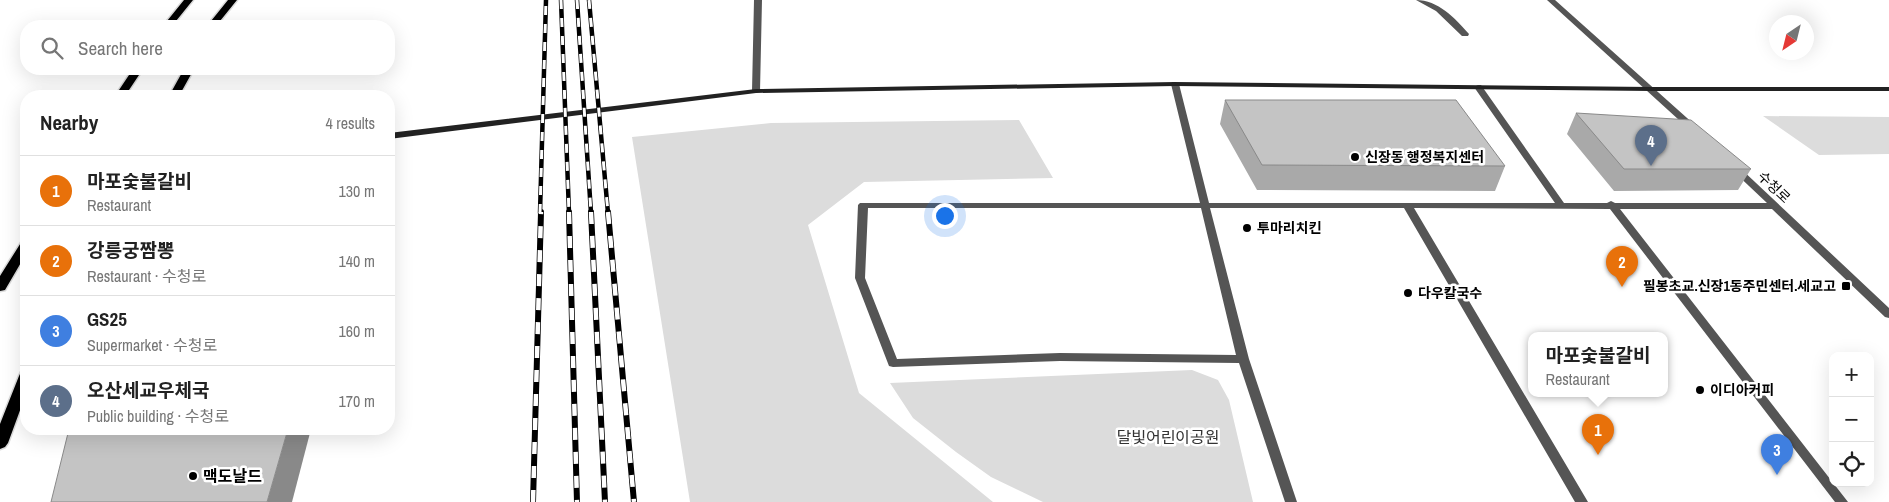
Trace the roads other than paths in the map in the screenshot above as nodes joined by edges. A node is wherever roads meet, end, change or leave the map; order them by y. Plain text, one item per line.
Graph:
1 (188, 0) edge
2 (233, 0) edge
3 (758, 0) edge
4 (1420, 0) edge
5 (1551, 0) edge
6 (172, 20) edge
7 (216, 20) edge
8 (1465, 34) dead end
9 (134, 75) edge
10 (186, 75) edge
11 (1175, 84) junction
12 (1478, 87) junction
13 (1652, 89) junction
14 (1889, 89) edge
15 (124, 90) edge
16 (177, 90) edge
17 (756, 91) junction
18 (395, 135) edge
19 (1703, 138) edge
20 (1732, 165) edge
21 (1611, 204) junction
22 (1206, 205) junction
23 (1407, 205) junction
24 (1561, 205) junction
25 (1775, 206) junction
26 (20, 254) edge
27 (0, 287) edge
28 (1889, 314) edge
29 (1243, 359) junction
30 (20, 391) edge
31 (0, 443) edge
32 (1291, 502) edge
33 (1582, 502) edge
34 (1842, 502) edge

1 - 6 main road
2 - 7 main road
3 - 17 street
4 - 8 street
5 - 13 street
9 - 15 main road
10 - 16 main road
11 - 12 street
11 - 17 street
11 - 22 street
12 - 13 street
12 - 24 street
13 - 14 street
13 - 19 street
17 - 18 street
20 - 25 street, 수청로
21 - 24 street
21 - 25 street
21 - 34 street
22 - 23 street
22 - 29 street
22 - 29 street
23 - 24 street
23 - 33 street
25 - 28 street, 수청로
26 - 27 main road
29 - 32 street
30 - 31 main road

